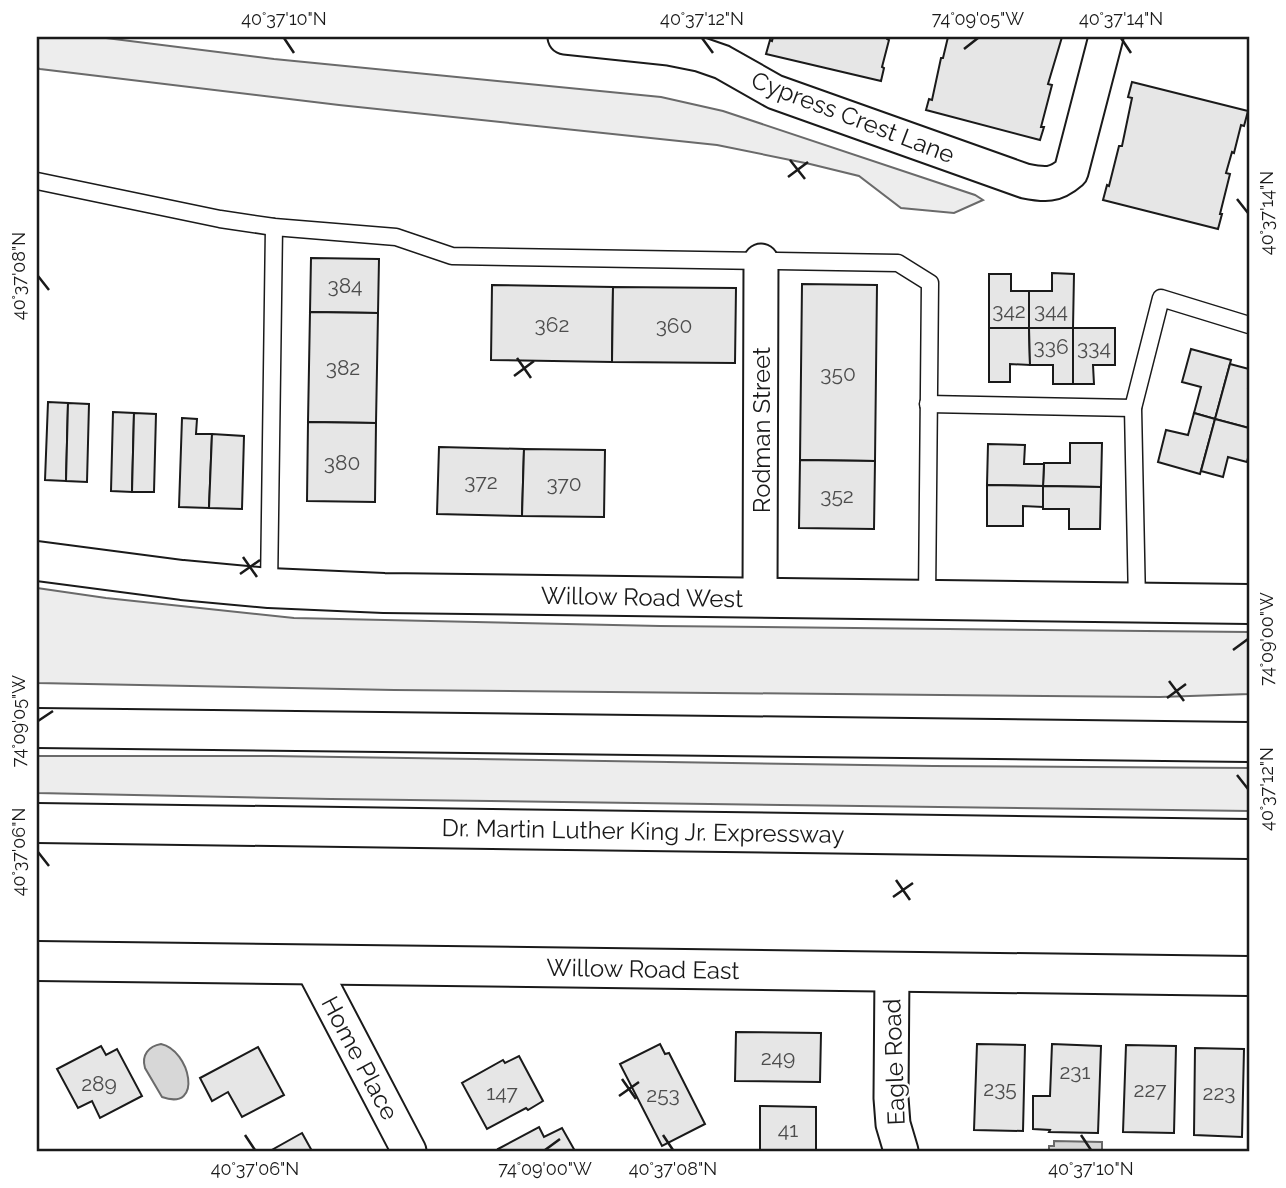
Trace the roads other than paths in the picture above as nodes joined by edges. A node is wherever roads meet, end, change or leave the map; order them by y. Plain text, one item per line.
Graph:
1 (565, 37) edge
2 (1106, 37) edge
3 (725, 49) edge
4 (37, 181) edge
5 (274, 227) junction
6 (761, 261) junction
7 (1249, 325) edge
8 (928, 404) junction
9 (1133, 408) junction
10 (37, 561) edge
11 (269, 588) junction
12 (760, 598) junction
13 (928, 600) junction
14 (1137, 603) junction
15 (1249, 604) edge
16 (37, 728) edge
17 (1249, 742) edge
18 (37, 823) edge
19 (1249, 839) edge
20 (37, 961) edge
21 (311, 964) junction
22 (892, 972) junction
23 (1249, 976) edge
24 (409, 1151) edge
25 (901, 1151) edge

1 - 3 street, Cypress Crest Lane
2 - 3 street, Cypress Crest Lane
4 - 5 lane
5 - 6 lane
5 - 11 lane
6 - 8 lane
6 - 12 street, Rodman Street
7 - 9 lane
8 - 9 lane
8 - 13 lane
9 - 14 lane
10 - 11 main road, Willow Road West
11 - 12 main road, Willow Road West
12 - 13 main road, Willow Road West
13 - 14 main road, Willow Road West
14 - 15 main road, Willow Road West
16 - 17 main road
18 - 19 main road, Dr. Martin Luther King Jr. Expressway
20 - 21 main road, Willow Road East
21 - 22 main road, Willow Road East
21 - 24 street, Home Place
22 - 23 main road, Willow Road East
22 - 25 street, Eagle Road

